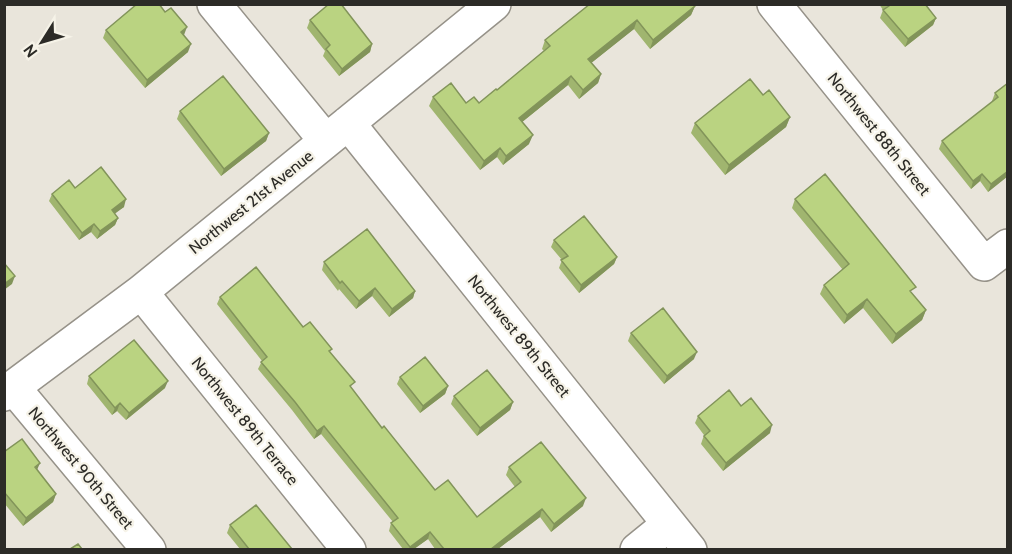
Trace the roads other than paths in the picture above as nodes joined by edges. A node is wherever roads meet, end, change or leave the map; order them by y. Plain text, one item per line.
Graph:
1 (214, 4) edge
2 (494, 4) edge
3 (774, 4) edge
4 (337, 132) junction
5 (996, 255) edge
6 (141, 292) junction
7 (9, 391) edge
8 (669, 524) junction
9 (149, 549) edge
10 (349, 549) edge
11 (637, 549) edge
12 (690, 549) edge

1 - 4 street, Northwest 89th Street
2 - 4 street, Northwest 21st Avenue
3 - 5 street, Northwest 88th Street
4 - 6 street, Northwest 21st Avenue
4 - 8 street, Northwest 89th Street
6 - 7 street, Northwest 21st Avenue
6 - 10 street, Northwest 89th Terrace
7 - 9 street, Northwest 90th Street
8 - 11 street
8 - 12 street, Northwest 89th Street

